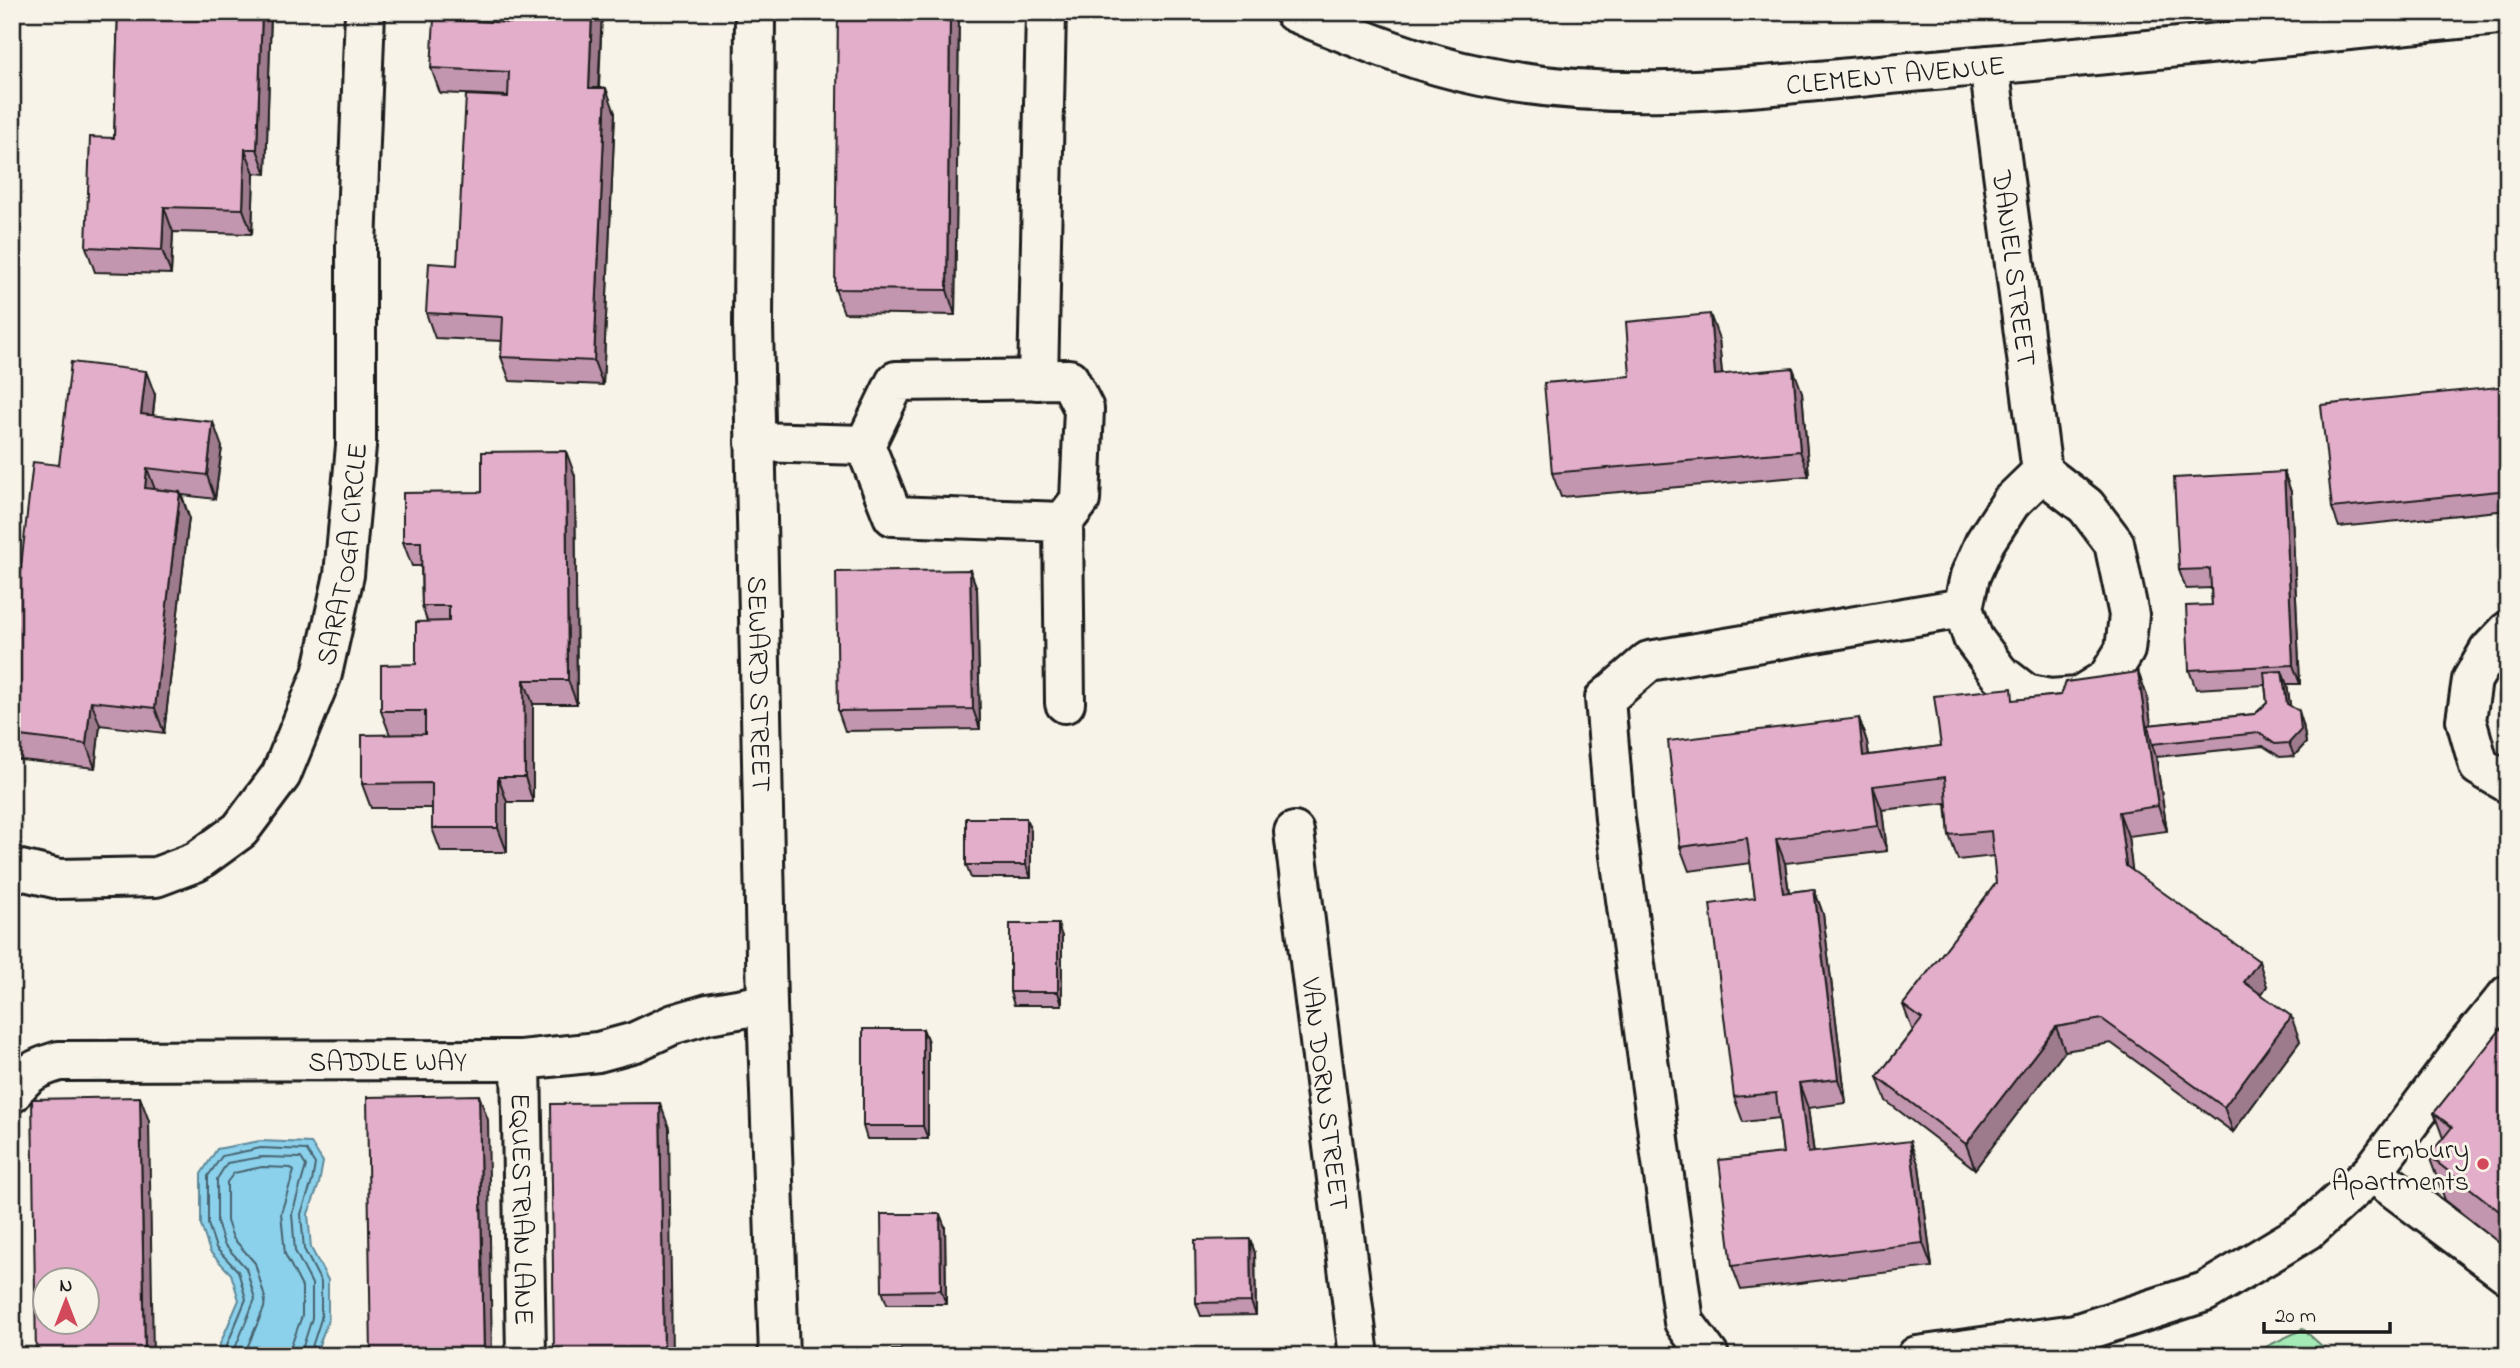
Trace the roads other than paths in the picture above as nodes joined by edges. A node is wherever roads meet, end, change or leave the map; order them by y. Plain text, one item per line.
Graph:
1 (365, 12) edge
2 (755, 12) edge
3 (1046, 12) edge
4 (1294, 12) edge
5 (2508, 14) edge
6 (1989, 65) junction
7 (1038, 380) junction
8 (755, 442) junction
9 (865, 445) junction
10 (2042, 472) junction
11 (1063, 522) junction
12 (1963, 608) junction
13 (2508, 631) edge
14 (1065, 703) dead end
15 (2508, 783) edge
16 (1294, 832) dead end
17 (12, 868) edge
18 (2508, 995) edge
19 (768, 1004) junction
20 (521, 1060) junction
21 (12, 1093) edge
22 (2372, 1171) junction
23 (2508, 1275) edge
24 (526, 1356) edge
25 (779, 1356) edge
26 (1359, 1356) edge
27 (1709, 1356) edge
28 (1917, 1356) edge

1 - 17 street, SARATOGA CIRCLE
2 - 8 street, SEWARD STREET
3 - 7 street
4 - 6 street, CLEMENT AVENUE
5 - 6 street, CLEMENT AVENUE
6 - 10 street, DANIEL STREET
7 - 9 street
7 - 11 street
8 - 9 street
8 - 19 street, SEWARD STREET
9 - 11 street
10 - 12 street
10 - 12 street
11 - 14 street
12 - 27 street
13 - 15 street
16 - 26 street, VAN DORN STREET
18 - 22 street
19 - 20 street, SADDLE WAY
19 - 25 street, SEWARD STREET
20 - 21 street, SADDLE WAY
20 - 24 street, EQUESTRIAN LANE
22 - 23 street
22 - 28 street

